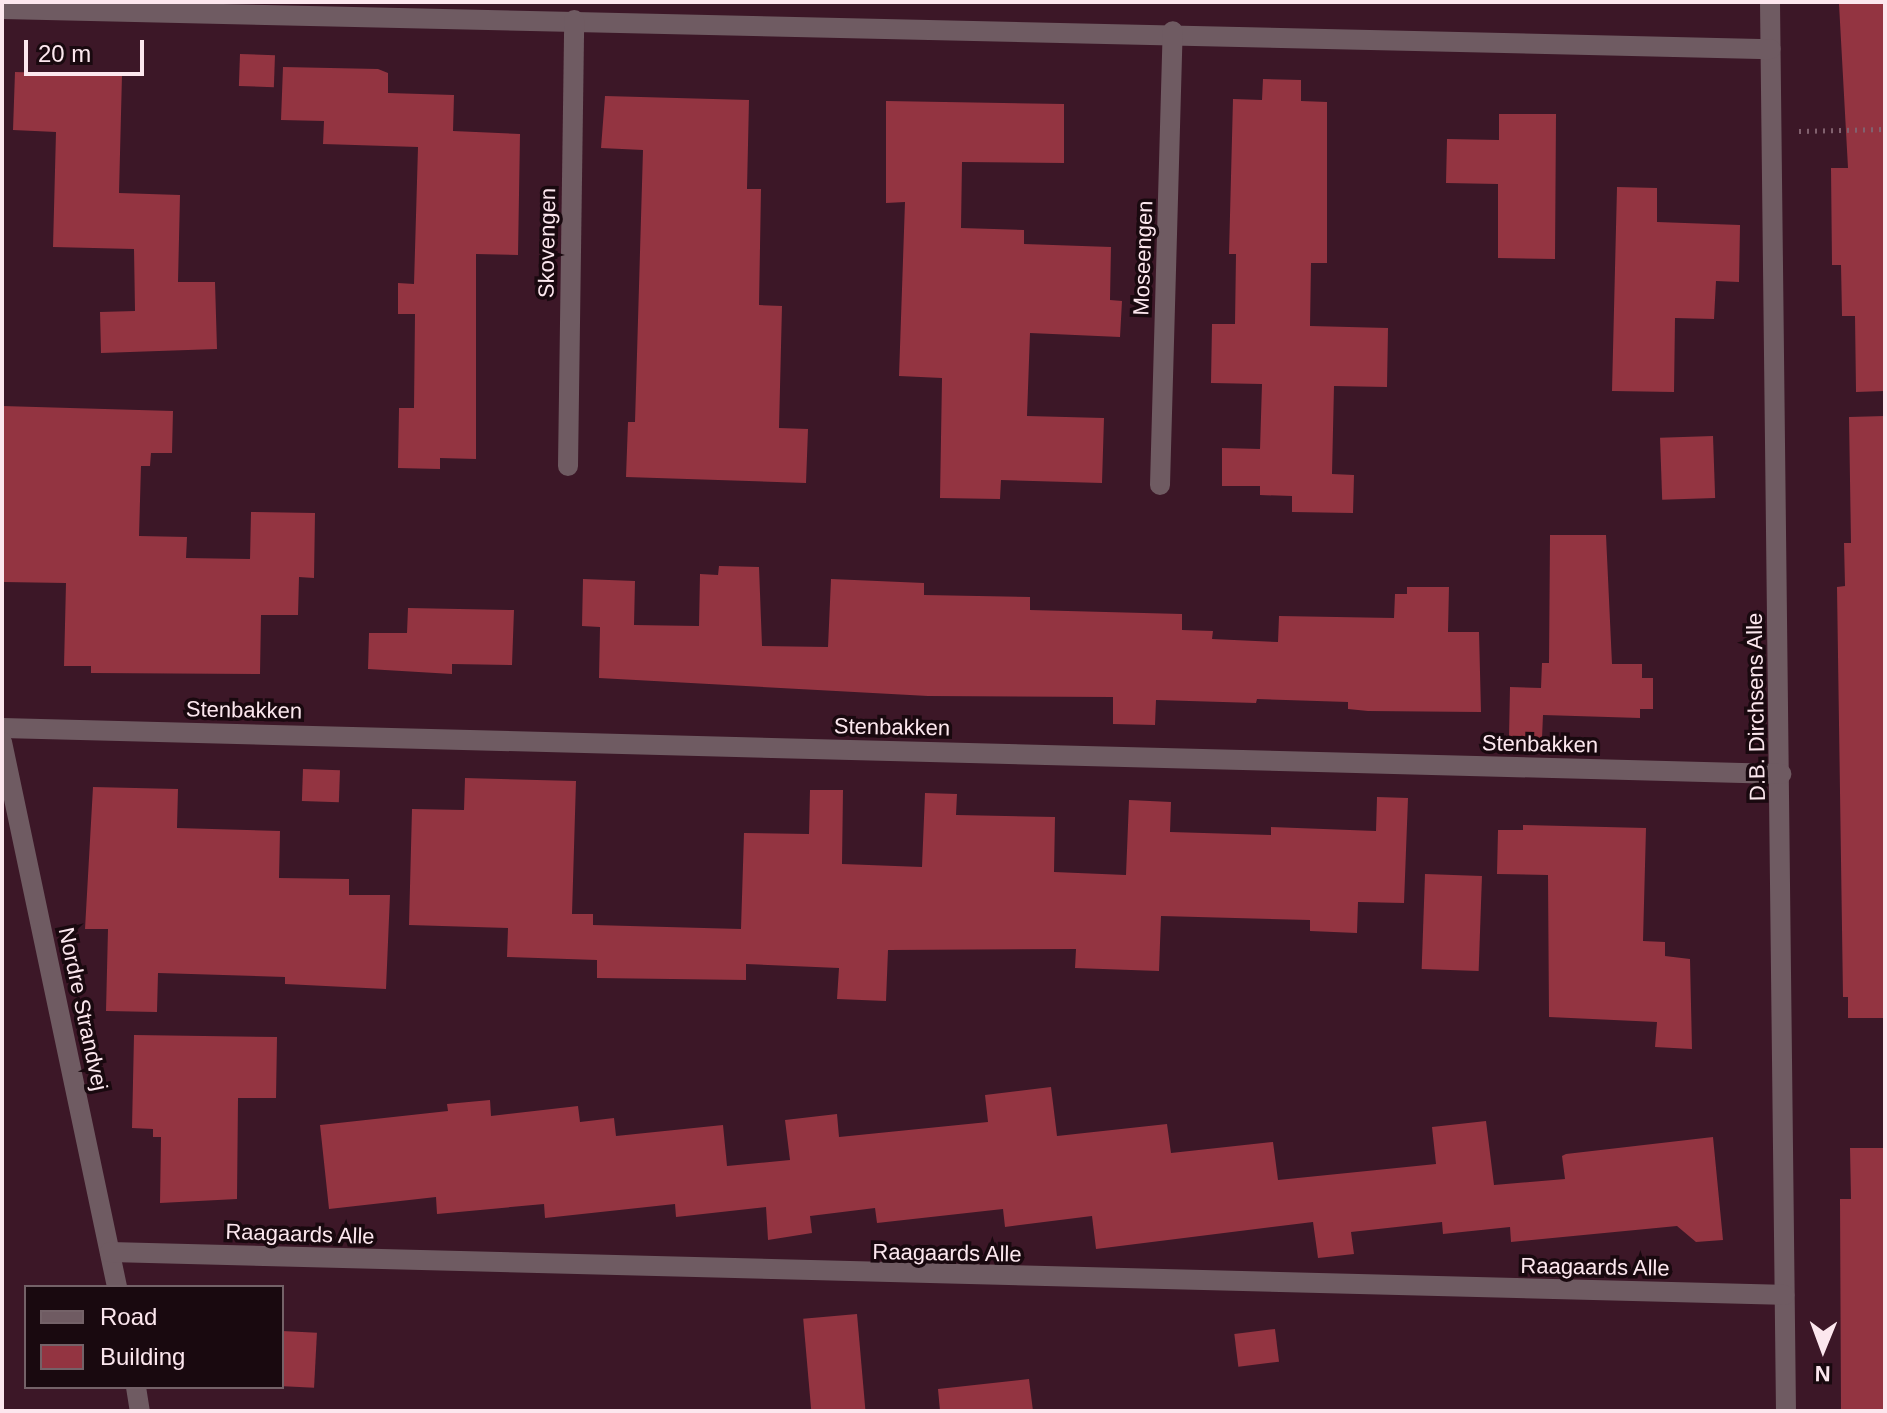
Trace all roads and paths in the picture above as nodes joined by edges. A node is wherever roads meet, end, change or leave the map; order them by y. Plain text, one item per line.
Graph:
1 (1770, 2) edge
2 (2, 9) edge
3 (574, 20) junction
4 (1173, 31) junction
5 (1771, 49) junction
6 (1885, 129) edge
7 (1774, 131) junction
8 (568, 466) dead end
9 (1160, 485) dead end
10 (2, 728) edge
11 (2, 742) edge
12 (1781, 774) junction
13 (110, 1252) junction
14 (117, 1285) edge
15 (1784, 1295) junction
16 (136, 1389) edge
17 (140, 1411) edge
18 (1786, 1411) edge

1 - 5 street, D.B. Dirchsens Alle
2 - 3 street
3 - 4 street
3 - 8 street, Skovengen
4 - 5 street
4 - 9 street, Moseengen
5 - 7 street, D.B. Dirchsens Alle
6 - 7 path
7 - 12 street, D.B. Dirchsens Alle
10 - 12 street, Stenbakken
11 - 13 street, Nordre Strandvej
12 - 15 street, D.B. Dirchsens Alle
13 - 14 street, Nordre Strandvej
13 - 15 street, Raagaards Alle
15 - 18 street, D.B. Dirchsens Alle
16 - 17 street

